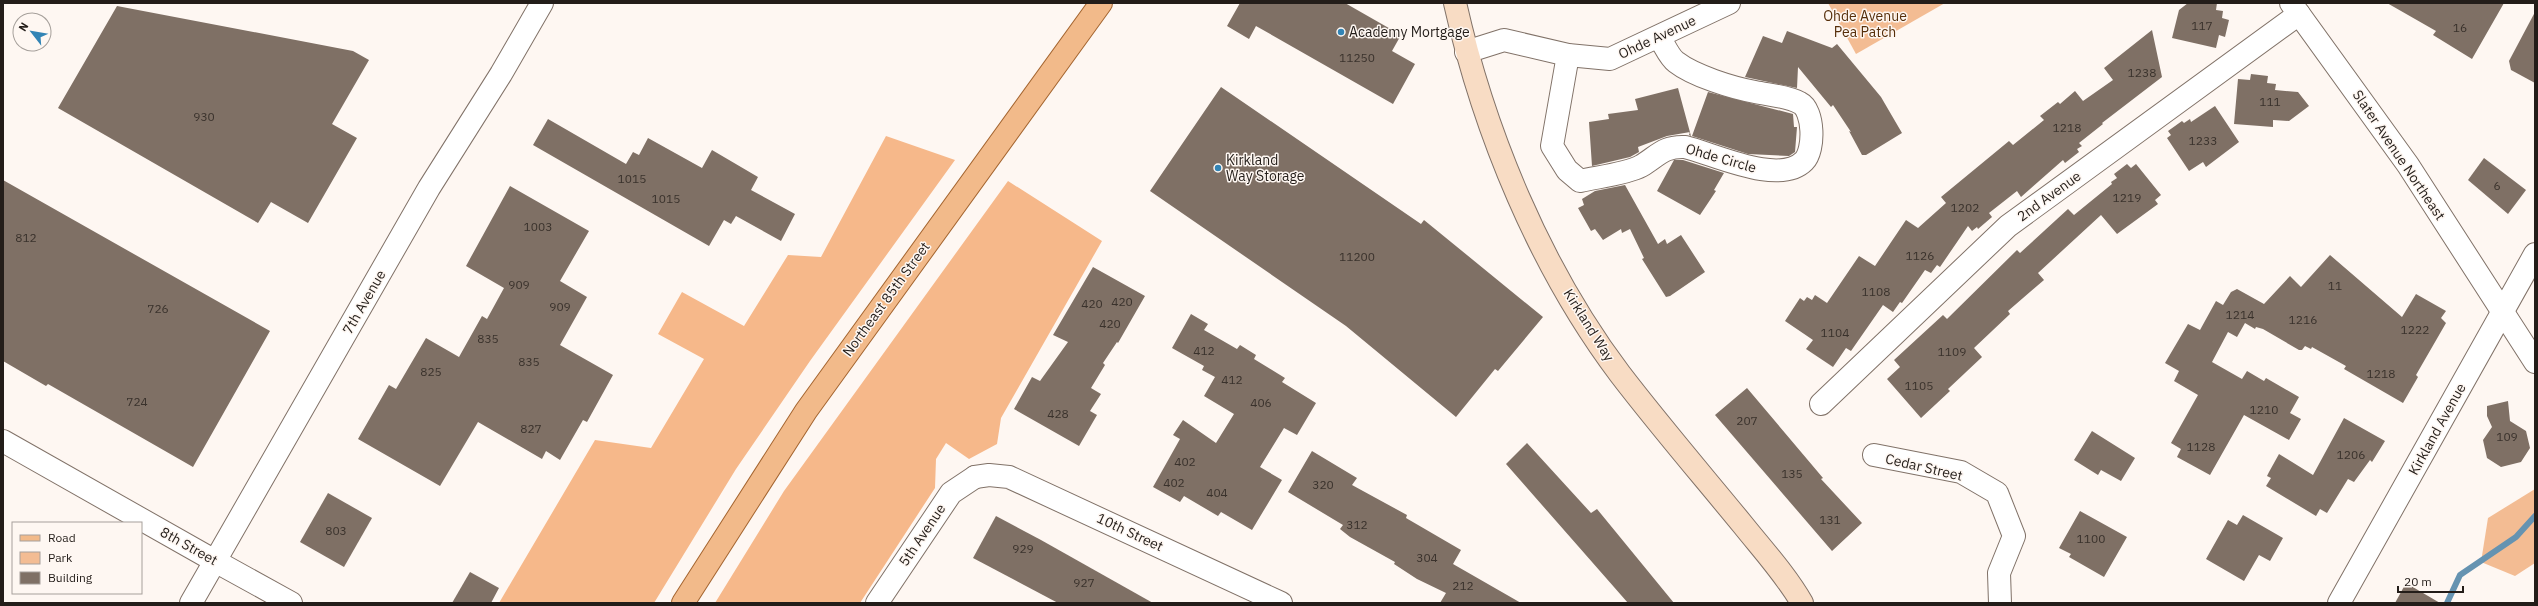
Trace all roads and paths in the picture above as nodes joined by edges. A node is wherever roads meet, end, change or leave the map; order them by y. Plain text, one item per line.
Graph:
1 (542, 3) edge
2 (1101, 3) edge
3 (1455, 3) edge
4 (1728, 3) edge
5 (2295, 9) edge
6 (1659, 37) junction
7 (1466, 52) junction
8 (1568, 55) junction
9 (2535, 254) edge
10 (2503, 310) junction
11 (2535, 362) edge
12 (1822, 404) dead end
13 (3, 441) edge
14 (1874, 455) dead end
15 (975, 477) joint
16 (215, 561) junction
17 (191, 603) edge
18 (291, 603) edge
19 (683, 603) edge
20 (877, 603) edge
21 (1281, 603) edge
22 (1802, 603) edge
23 (2000, 603) edge
24 (2339, 603) edge

1 - 16 street, 7th Avenue
2 - 19 main road, Northeast 85th Street
3 - 7 main road, Kirkland Way
4 - 6 street, Ohde Avenue
5 - 10 street, Slater Avenue Northeast
5 - 12 street, 2nd Avenue
6 - 8 street, Ohde Avenue
6 - 8 street, Ohde Circle
7 - 8 street, Ohde Avenue
7 - 22 main road, Kirkland Way
9 - 10 street, Kirkland Avenue
10 - 11 street, Slater Avenue Northeast
10 - 24 street, Kirkland Avenue
13 - 16 street, 8th Street
14 - 23 street, Cedar Street
15 - 20 street, 5th Avenue
15 - 21 street, 10th Street
16 - 17 street, 7th Avenue
16 - 18 street, 8th Street

